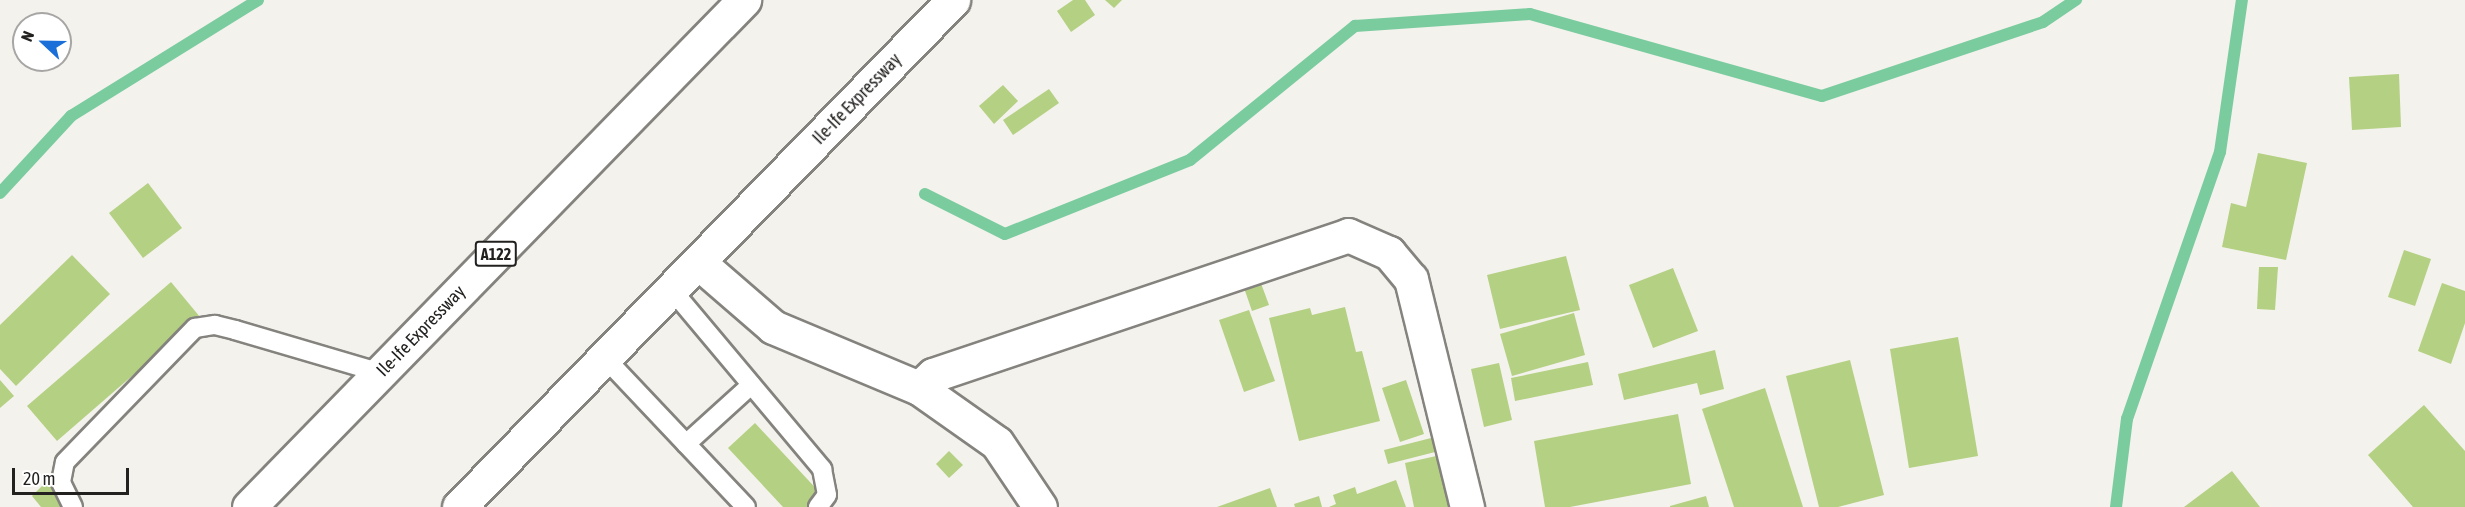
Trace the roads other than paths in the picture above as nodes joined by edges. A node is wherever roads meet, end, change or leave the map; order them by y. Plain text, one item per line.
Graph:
1 (744, 0) edge
2 (953, 0) edge
3 (698, 262) junction
4 (672, 290) junction
5 (605, 358) junction
6 (381, 373) junction
7 (751, 385) junction
8 (919, 388) junction
9 (686, 444) junction
10 (73, 507) edge
11 (249, 507) edge
12 (459, 507) edge
13 (746, 507) edge
14 (818, 507) edge
15 (1040, 507) edge
16 (1467, 507) edge

1 - 6 main road, Ile-Ife Expressway / A122
2 - 3 main road, Ile-Ife Expressway
3 - 4 main road, Ile-Ife Expressway
3 - 8 main road
4 - 5 main road, Ile-Ife Expressway
4 - 7 lane
5 - 9 lane
5 - 12 main road, Ile-Ife Expressway
6 - 10 lane
6 - 11 main road, Ile-Ife Expressway / A122
7 - 9 lane
7 - 14 lane
8 - 15 main road
8 - 16 main road
9 - 13 lane

